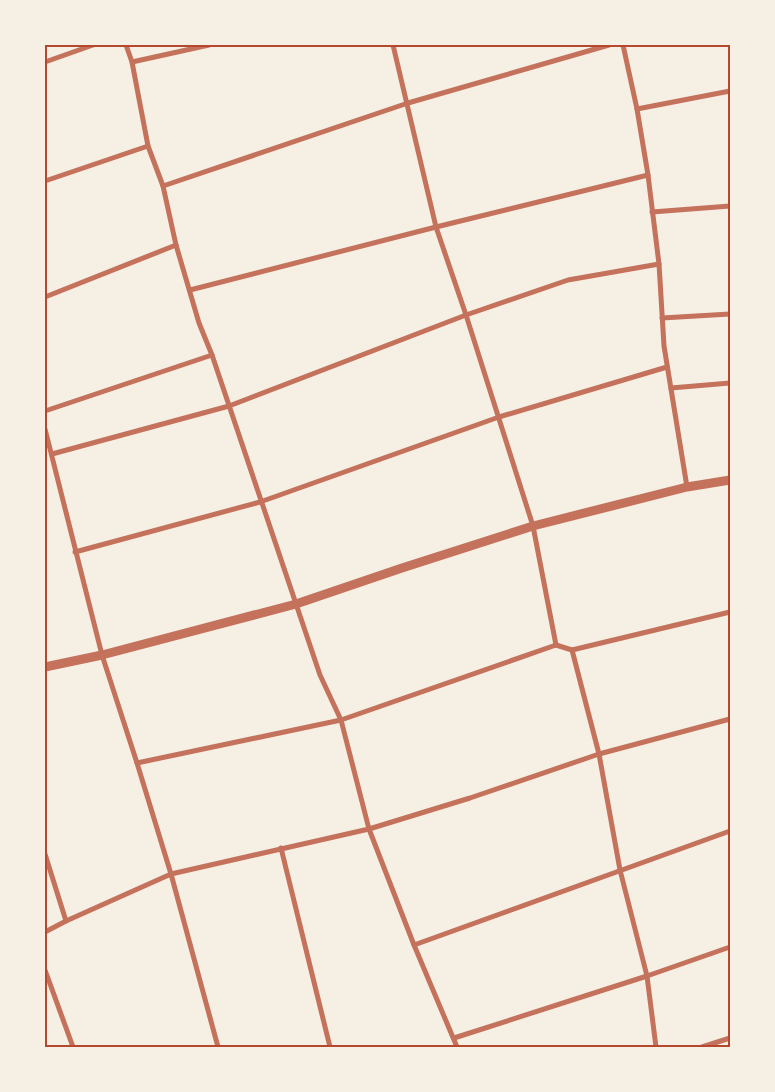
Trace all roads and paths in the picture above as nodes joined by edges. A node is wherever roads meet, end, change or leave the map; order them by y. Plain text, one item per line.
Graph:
1 (93, 45) edge
2 (126, 45) edge
3 (208, 45) edge
4 (393, 45) edge
5 (609, 45) edge
6 (623, 45) edge
7 (45, 62) edge
8 (132, 62) junction
9 (730, 91) edge
10 (408, 103) junction
11 (637, 109) junction
12 (148, 146) junction
13 (648, 175) junction
14 (45, 181) edge
15 (163, 186) junction
16 (730, 206) edge
17 (652, 212) junction
18 (436, 227) junction
19 (176, 245) junction
20 (659, 264) junction
21 (190, 290) junction
22 (45, 297) edge
23 (730, 314) edge
24 (466, 315) junction
25 (662, 318) junction
26 (212, 355) junction
27 (667, 367) junction
28 (730, 382) edge
29 (671, 388) junction
30 (229, 406) junction
31 (45, 411) edge
32 (499, 417) junction
33 (45, 429) edge
34 (52, 454) junction
35 (730, 480) edge
36 (687, 487) junction
37 (260, 502) junction
38 (533, 526) junction
39 (75, 552) junction
40 (296, 604) junction
41 (730, 612) edge
42 (556, 645) junction
43 (572, 650) junction
44 (102, 655) junction
45 (45, 667) edge
46 (730, 719) edge
47 (341, 720) junction
48 (599, 754) junction
49 (138, 763) junction
50 (369, 829) junction
51 (730, 831) edge
52 (281, 848) junction
53 (45, 854) edge
54 (620, 870) junction
55 (171, 874) junction
56 (66, 921) junction
57 (45, 932) edge
58 (414, 944) junction
59 (730, 948) edge
60 (45, 970) edge
61 (646, 976) junction
62 (454, 1038) junction
63 (730, 1038) edge
64 (73, 1047) edge
65 (218, 1047) edge
66 (330, 1047) edge
67 (457, 1047) edge
68 (656, 1047) edge
69 (702, 1047) edge

1 - 7 street
2 - 8 street
3 - 8 street
4 - 10 street
5 - 10 street
6 - 11 street
8 - 12 street
9 - 11 street
10 - 15 street
10 - 18 street
11 - 13 street
12 - 14 street
12 - 15 street
13 - 17 street
13 - 18 street
15 - 19 street
16 - 17 street
17 - 20 street
18 - 21 street
18 - 24 street
19 - 21 street
19 - 22 street
20 - 24 street
20 - 25 street
21 - 26 street
23 - 25 street
24 - 30 street
24 - 32 street
25 - 27 street
26 - 30 street
26 - 31 street
27 - 29 street
27 - 32 street
28 - 29 street
29 - 36 street
30 - 34 street
30 - 37 street
32 - 37 street
32 - 38 street
33 - 34 street
34 - 39 street
35 - 36 street
36 - 38 street
37 - 39 street
37 - 40 street
38 - 40 street
38 - 42 street
39 - 44 street
40 - 44 street
40 - 47 street
41 - 43 street
42 - 43 street
42 - 47 street
43 - 48 street
44 - 45 street
44 - 49 street
46 - 48 street
47 - 49 street
47 - 50 street
48 - 50 street
48 - 54 street
49 - 55 street
50 - 52 street
50 - 58 street
51 - 54 street
52 - 55 street
52 - 66 street
53 - 56 street
54 - 58 street
54 - 61 street
55 - 56 street
55 - 65 street
56 - 57 street
58 - 62 street
59 - 61 street
60 - 64 street
61 - 62 street
61 - 68 street
62 - 67 street
63 - 69 street

